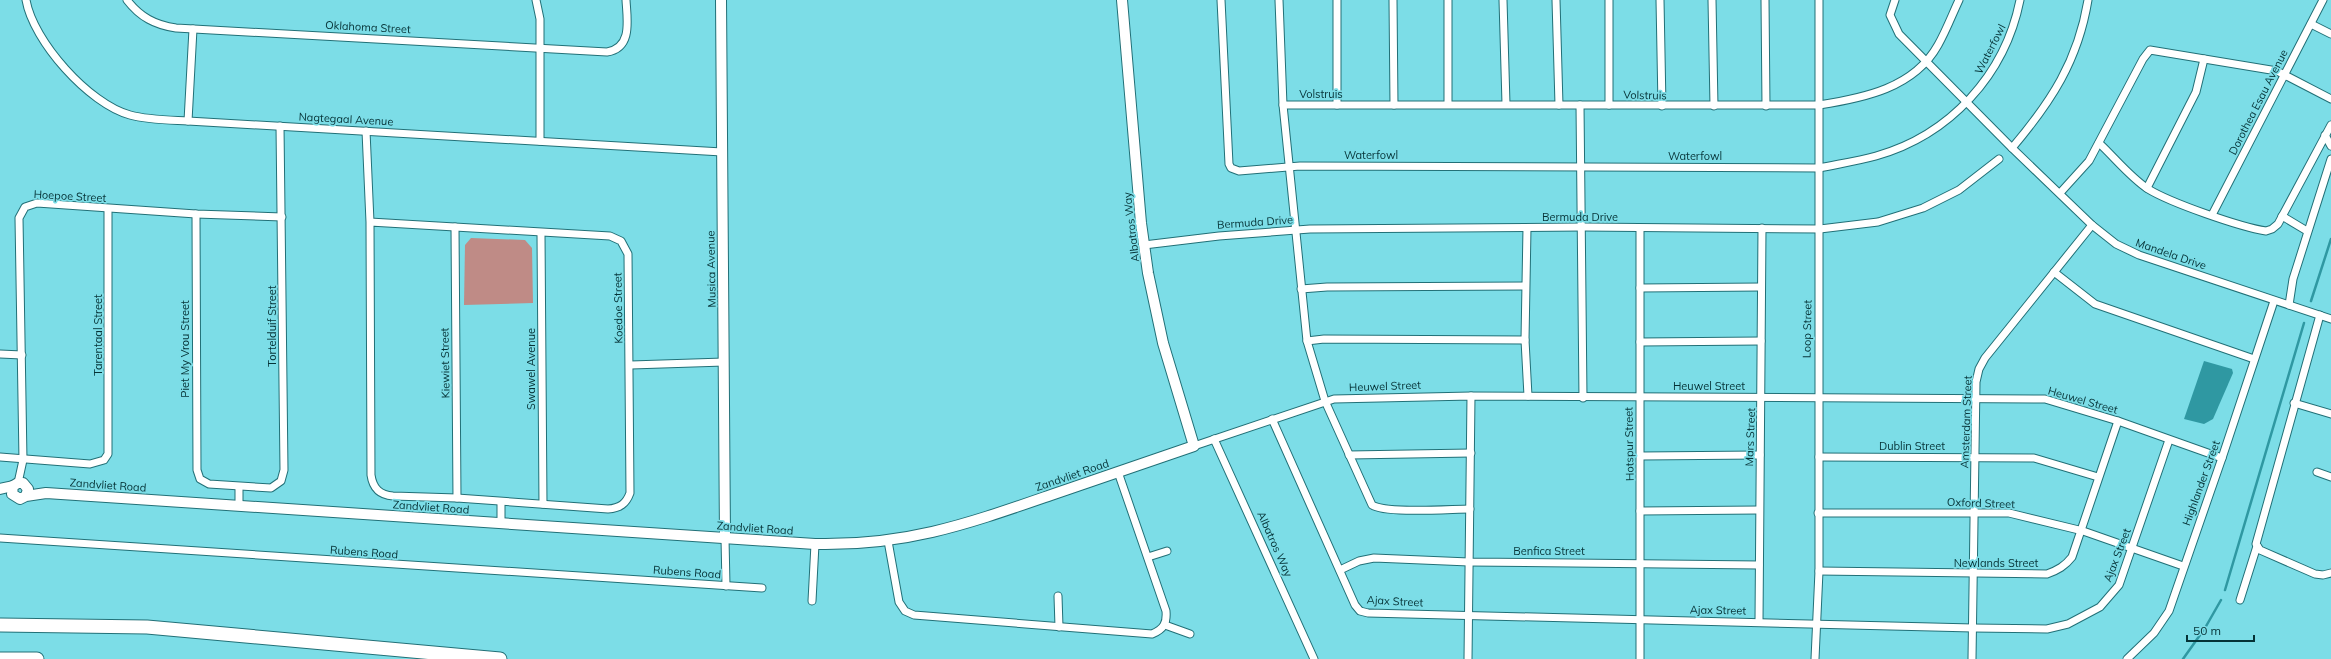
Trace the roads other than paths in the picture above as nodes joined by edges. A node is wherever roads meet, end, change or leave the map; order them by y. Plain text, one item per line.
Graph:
1 (26, 0) edge
2 (127, 0) edge
3 (536, 0) edge
4 (626, 0) edge
5 (721, 0) edge
6 (1122, 0) edge
7 (1221, 0) edge
8 (1279, 0) edge
9 (1337, 0) edge
10 (1393, 0) edge
11 (1448, 0) edge
12 (1503, 0) edge
13 (1556, 0) edge
14 (1609, 0) edge
15 (1660, 0) edge
16 (1712, 0) edge
17 (1765, 0) edge
18 (1819, 0) edge
19 (1895, 0) edge
20 (1959, 0) edge
21 (2020, 0) edge
22 (2088, 0) edge
23 (2323, 0) edge
24 (2311, 24) junction
25 (193, 29) junction
26 (2331, 34) edge
27 (541, 48) junction
28 (2204, 59) junction
29 (1926, 61) junction
30 (2285, 74) junction
31 (2331, 99) edge
32 (1968, 103) junction
33 (1394, 104) junction
34 (1448, 104) junction
35 (1506, 104) junction
36 (1559, 104) junction
37 (1283, 105) junction
38 (1337, 105) junction
39 (1580, 105) junction
40 (1609, 105) junction
41 (1819, 105) junction
42 (1662, 106) junction
43 (1714, 106) junction
44 (1766, 106) junction
45 (188, 121) junction
46 (2331, 124) edge
47 (280, 126) junction
48 (366, 131) junction
49 (2325, 135) junction
50 (540, 141) junction
51 (2099, 143) junction
52 (2331, 146) edge
53 (2012, 148) junction
54 (722, 152) junction
55 (1999, 159) dead end
56 (2331, 159) edge
57 (1289, 166) junction
58 (1582, 166) junction
59 (1819, 168) junction
60 (2147, 188) junction
61 (2060, 193) junction
62 (108, 209) junction
63 (196, 214) junction
64 (2212, 215) junction
65 (2282, 216) junction
66 (282, 217) junction
67 (370, 222) junction
68 (2092, 225) junction
69 (455, 227) junction
70 (1583, 227) junction
71 (1527, 228) junction
72 (1640, 228) junction
73 (1762, 228) junction
74 (1820, 229) junction
75 (1296, 230) junction
76 (2308, 231) junction
77 (541, 234) junction
78 (1144, 245) junction
79 (2054, 272) junction
80 (1525, 286) junction
81 (1761, 287) junction
82 (1640, 288) junction
83 (1301, 289) junction
84 (2274, 301) junction
85 (2293, 306) junction
86 (2317, 314) junction
87 (2331, 319) edge
88 (1525, 340) junction
89 (1307, 341) junction
90 (1761, 341) junction
91 (1640, 342) junction
92 (0, 354) edge
93 (22, 355) junction
94 (2254, 359) junction
95 (724, 362) junction
96 (631, 365) junction
97 (1471, 396) junction
98 (1528, 396) junction
99 (1640, 396) junction
100 (1762, 397) junction
101 (1818, 397) junction
102 (1583, 398) junction
103 (1976, 399) junction
104 (1325, 401) junction
105 (2294, 403) junction
106 (2331, 414) edge
107 (1272, 419) junction
108 (2118, 421) junction
109 (1214, 439) junction
110 (2169, 440) junction
111 (1194, 446) junction
112 (1471, 454) junction
113 (1349, 455) junction
114 (1760, 455) junction
115 (1641, 456) junction
116 (1819, 456) junction
117 (0, 457) edge
118 (1976, 458) junction
119 (2222, 458) junction
120 (22, 460) junction
121 (1118, 472) junction
122 (2317, 472) dead end
123 (2098, 477) junction
124 (2331, 477) edge
125 (204, 481) joint
126 (239, 487) junction
127 (20, 488) junction
128 (0, 490) edge
129 (457, 498) junction
130 (501, 502) junction
131 (543, 504) junction
132 (239, 506) junction
133 (1470, 509) junction
134 (1759, 510) junction
135 (1640, 511) junction
136 (1975, 512) junction
137 (1818, 513) junction
138 (501, 523) junction
139 (2083, 531) junction
140 (0, 538) edge
141 (725, 538) junction
142 (888, 542) junction
143 (815, 544) junction
144 (2257, 546) junction
145 (2132, 548) junction
146 (1167, 551) dead end
147 (1148, 557) junction
148 (1469, 562) junction
149 (1639, 563) junction
150 (1759, 565) junction
151 (2183, 566) junction
152 (1340, 570) junction
153 (1818, 571) junction
154 (2331, 573) edge
155 (1974, 574) junction
156 (726, 586) junction
157 (762, 588) dead end
158 (1058, 596) dead end
159 (2240, 600) dead end
160 (812, 601) dead end
161 (1468, 615) junction
162 (1640, 618) junction
163 (1759, 622) junction
164 (1817, 623) junction
165 (0, 625) edge
166 (1165, 625) junction
167 (1059, 627) junction
168 (1973, 628) junction
169 (1190, 634) dead end
170 (0, 659) edge
171 (37, 659) edge
172 (500, 659) edge
173 (1314, 659) edge
174 (1468, 659) edge
175 (1640, 659) edge
176 (1815, 659) edge
177 (1972, 659) edge
178 (2127, 659) edge

1 - 45 street, Nagtegaal Avenue
2 - 25 street, Oklahoma Street
3 - 27 street
4 - 27 street, Oklahoma Street
5 - 54 street, Musica Avenue
6 - 78 street, Albatros Way
7 - 57 street, Waterfowl
8 - 37 street
9 - 38 street
10 - 33 street
11 - 34 street
12 - 35 street
13 - 36 street
14 - 40 street
15 - 42 street
16 - 43 street
17 - 44 street
18 - 41 street, Loop Street
19 - 29 street, Mandela Drive
20 - 29 street, Volstruis
21 - 32 street, Waterfowl
22 - 53 street
23 - 24 street, Dorothea Esau Avenue
24 - 26 street
24 - 30 street, Dorothea Esau Avenue
25 - 27 street, Oklahoma Street
25 - 45 street
27 - 50 street
28 - 30 street
28 - 51 street
28 - 60 street
29 - 32 street, Mandela Drive
29 - 41 street, Volstruis
30 - 31 street
30 - 64 street, Dorothea Esau Avenue
32 - 53 street, Mandela Drive
32 - 59 street, Waterfowl
33 - 34 street, Volstruis
33 - 38 street, Volstruis
34 - 35 street, Volstruis
35 - 36 street, Volstruis
36 - 39 street, Volstruis
37 - 38 street, Volstruis
37 - 57 street
39 - 40 street, Volstruis
39 - 58 street
40 - 42 street, Volstruis
41 - 44 street, Volstruis
41 - 59 street, Loop Street
42 - 43 street, Volstruis
43 - 44 street, Volstruis
45 - 47 street, Nagtegaal Avenue
46 - 49 street
47 - 48 street, Nagtegaal Avenue
47 - 66 street, Tortelduif Street
48 - 50 street, Nagtegaal Avenue
48 - 67 street, Koedoe Street
49 - 52 street
49 - 65 street
50 - 54 street, Nagtegaal Avenue
51 - 60 street
51 - 61 street
53 - 61 street, Mandela Drive
54 - 95 street, Musica Avenue
55 - 74 street, Bermuda Drive
56 - 76 street
57 - 58 street, Waterfowl
57 - 75 street
58 - 59 street, Waterfowl
58 - 70 street
59 - 74 street, Loop Street
60 - 64 street
61 - 68 street, Mandela Drive
62 - 63 street, Hoepoe Street
62 - 93 street, Hoepoe Street
62 - 120 street, Tarentaal Street
63 - 66 street, Hoepoe Street
63 - 125 street, Piet My Vrou Street
64 - 65 street
65 - 76 street
66 - 126 street, Tortelduif Street
67 - 69 street, Koedoe Street
67 - 129 street, Koedoe Street
68 - 79 street, Amsterdam Street
68 - 84 street, Mandela Drive
69 - 77 street, Koedoe Street
69 - 129 street, Kiewiet Street
70 - 71 street, Bermuda Drive
70 - 72 street, Bermuda Drive
70 - 102 street
71 - 75 street, Bermuda Drive
71 - 80 street
72 - 73 street, Bermuda Drive
72 - 82 street, Hotspur Street
73 - 74 street, Bermuda Drive
73 - 81 street, Mars Street
74 - 101 street, Loop Street
75 - 78 street, Bermuda Drive
75 - 83 street
76 - 85 street
77 - 96 street, Koedoe Street
77 - 131 street, Swawel Avenue
78 - 111 street, Albatros Way
79 - 94 street
79 - 103 street, Amsterdam Street
80 - 83 street
80 - 88 street
81 - 82 street
81 - 90 street, Mars Street
82 - 91 street, Hotspur Street
83 - 89 street
84 - 85 street, Mandela Drive
84 - 94 street, Highlander Street
85 - 86 street, Mandela Drive
86 - 87 street, Mandela Drive
86 - 105 street
88 - 89 street
88 - 98 street
89 - 104 street
90 - 91 street
90 - 100 street, Mars Street
91 - 99 street, Hotspur Street
92 - 93 street
93 - 120 street, Hoepoe Street
94 - 119 street, Highlander Street
95 - 96 street
95 - 141 street, Musica Avenue
96 - 131 street, Koedoe Street
97 - 98 street, Heuwel Street
97 - 104 street, Heuwel Street
97 - 112 street
98 - 102 street, Heuwel Street
99 - 100 street, Heuwel Street
99 - 102 street, Heuwel Street
99 - 115 street, Hotspur Street
100 - 101 street, Heuwel Street
100 - 114 street, Mars Street
101 - 103 street, Heuwel Street
101 - 116 street, Loop Street
103 - 108 street, Heuwel Street
103 - 118 street, Amsterdam Street
104 - 107 street, Heuwel Street
104 - 113 street
105 - 106 street
105 - 144 street
107 - 109 street, Heuwel Street
107 - 152 street, Ajax Street
108 - 110 street, Heuwel Street
108 - 123 street, Newlands Street
109 - 111 street, Heuwel Street
109 - 173 street, Albatros Way
110 - 119 street, Heuwel Street
110 - 145 street, Ajax Street
111 - 121 street, Zandvliet Road
112 - 113 street
112 - 133 street
113 - 133 street
114 - 115 street
114 - 134 street, Mars Street
115 - 135 street, Hotspur Street
116 - 118 street, Dublin Street
116 - 137 street, Loop Street
117 - 120 street
118 - 123 street, Dublin Street
118 - 136 street, Amsterdam Street
119 - 151 street, Highlander Street
120 - 127 street, Hoepoe Street
121 - 142 street, Zandvliet Road
121 - 147 street
122 - 124 street
123 - 139 street, Newlands Street
125 - 126 street, Tortelduif Street
126 - 132 street
127 - 128 street, Zandvliet Road
127 - 132 street, Zandvliet Road
129 - 130 street, Koedoe Street
130 - 131 street, Koedoe Street
130 - 138 street
132 - 138 street, Zandvliet Road
133 - 148 street
134 - 135 street
134 - 150 street, Mars Street
135 - 149 street, Hotspur Street
136 - 137 street, Oxford Street
136 - 139 street, Oxford Street
136 - 155 street, Amsterdam Street
137 - 153 street, Loop Street
138 - 141 street, Zandvliet Road
139 - 145 street, Oxford Street
139 - 155 street, Newlands Street
140 - 156 street, Rubens Road
141 - 143 street, Zandvliet Road
141 - 156 street, Rubens Road
142 - 143 street, Zandvliet Road
142 - 167 street
143 - 160 street
144 - 154 street
144 - 159 street
145 - 151 street, Oxford Street
145 - 168 street, Ajax Street
146 - 147 street
147 - 166 street
148 - 149 street, Benfica Street
148 - 152 street, Benfica Street
148 - 161 street
149 - 150 street, Benfica Street
149 - 162 street, Hotspur Street
150 - 163 street, Mars Street
151 - 178 street, Highlander Street
152 - 161 street, Ajax Street
153 - 155 street, Newlands Street
153 - 164 street, Loop Street
155 - 168 street, Amsterdam Street
156 - 157 street, Rubens Road
158 - 167 street
161 - 162 street, Ajax Street
161 - 174 street
162 - 163 street, Ajax Street
162 - 175 street, Hotspur Street
163 - 164 street, Ajax Street
164 - 168 street, Ajax Street
164 - 176 street, Loop Street
165 - 172 highway
166 - 167 street
166 - 169 street
168 - 177 street, Amsterdam Street
170 - 171 highway

